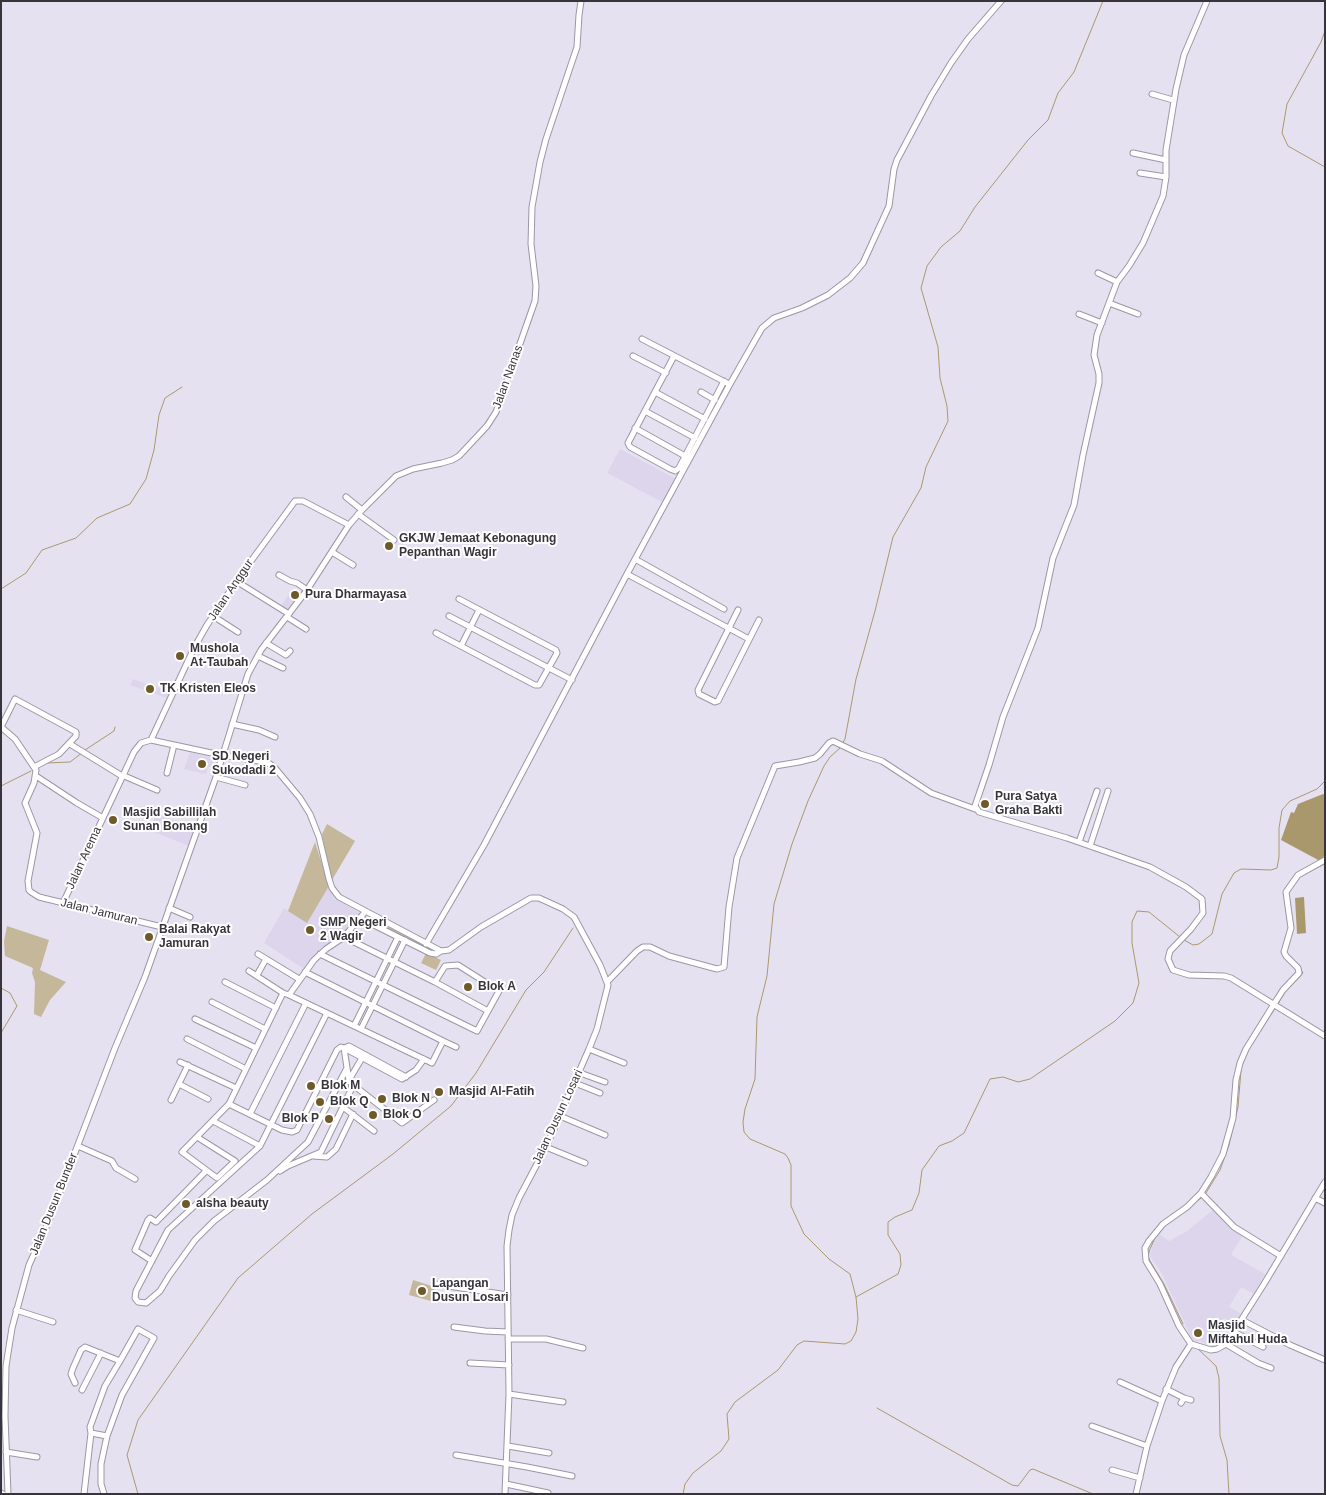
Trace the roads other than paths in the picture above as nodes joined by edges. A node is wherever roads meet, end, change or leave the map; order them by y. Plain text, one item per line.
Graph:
1 (581, 1) edge
2 (1001, 1) edge
3 (1207, 1) edge
4 (1152, 94) dead end
5 (1173, 100) junction
6 (1133, 153) dead end
7 (1166, 160) junction
8 (1140, 173) dead end
9 (1166, 177) junction
10 (1098, 273) dead end
11 (1117, 282) junction
12 (1109, 303) junction
13 (1079, 314) dead end
14 (1138, 314) dead end
15 (1102, 323) junction
16 (642, 339) dead end
17 (633, 356) dead end
18 (674, 356) junction
19 (666, 373) junction
20 (727, 383) junction
21 (655, 392) junction
22 (701, 392) dead end
23 (715, 400) junction
24 (645, 410) junction
25 (705, 419) junction
26 (636, 428) junction
27 (696, 438) junction
28 (685, 456) junction
29 (346, 497) dead end
30 (360, 512) junction
31 (349, 525) junction
32 (394, 540) dead end
33 (332, 552) junction
34 (635, 559) junction
35 (353, 565) dead end
36 (627, 574) junction
37 (279, 575) dead end
38 (236, 581) junction
39 (307, 590) junction
40 (459, 599) dead end
41 (724, 609) dead end
42 (479, 610) junction
43 (738, 610) dead end
44 (288, 615) junction
45 (213, 616) junction
46 (449, 616) dead end
47 (759, 620) dead end
48 (470, 628) junction
49 (729, 628) junction
50 (306, 629) dead end
51 (238, 632) dead end
52 (436, 633) dead end
53 (749, 639) junction
54 (266, 643) junction
55 (461, 646) junction
56 (290, 651) dead end
57 (258, 656) junction
58 (283, 668) dead end
59 (549, 668) junction
60 (572, 680) junction
61 (232, 724) junction
62 (1, 727) edge
63 (276, 737) dead end
64 (151, 740) junction
65 (70, 744) junction
66 (174, 745) junction
67 (222, 755) junction
68 (34, 767) junction
69 (166, 773) dead end
70 (122, 775) junction
71 (36, 776) junction
72 (216, 777) junction
73 (245, 785) dead end
74 (156, 790) dead end
75 (1097, 791) dead end
76 (1108, 791) dead end
77 (975, 809) junction
78 (103, 818) junction
79 (1079, 842) junction
80 (1090, 846) junction
81 (1325, 860) edge
82 (64, 903) junction
83 (168, 908) junction
84 (365, 912) junction
85 (190, 917) dead end
86 (360, 918) junction
87 (162, 927) junction
88 (344, 937) junction
89 (398, 937) junction
90 (405, 940) junction
91 (426, 944) junction
92 (441, 951) junction
93 (258, 954) dead end
94 (320, 954) junction
95 (266, 958) junction
96 (387, 959) junction
97 (394, 962) junction
98 (249, 971) dead end
99 (304, 972) junction
100 (257, 975) junction
101 (300, 979) junction
102 (225, 982) dead end
103 (376, 982) junction
104 (435, 982) junction
105 (607, 982) junction
106 (382, 985) junction
107 (286, 994) junction
108 (212, 1002) dead end
109 (306, 1003) junction
110 (366, 1003) junction
111 (1276, 1005) junction
112 (372, 1006) junction
113 (276, 1008) junction
114 (488, 1011) junction
115 (327, 1013) junction
116 (195, 1019) dead end
117 (354, 1026) junction
118 (265, 1029) junction
119 (361, 1029) junction
120 (1325, 1036) edge
121 (187, 1039) dead end
122 (443, 1041) junction
123 (456, 1047) dead end
124 (256, 1048) junction
125 (344, 1048) junction
126 (590, 1049) junction
127 (362, 1058) junction
128 (424, 1059) junction
129 (180, 1062) dead end
130 (624, 1063) dead end
131 (188, 1066) junction
132 (347, 1068) junction
133 (246, 1069) junction
134 (354, 1071) junction
135 (580, 1073) junction
136 (406, 1077) junction
137 (605, 1082) dead end
138 (350, 1083) junction
139 (575, 1083) junction
140 (179, 1084) junction
141 (236, 1088) junction
142 (600, 1093) dead end
143 (208, 1099) dead end
144 (171, 1100) dead end
145 (434, 1100) dead end
146 (229, 1104) junction
147 (343, 1107) junction
148 (250, 1114) junction
149 (353, 1114) junction
150 (560, 1116) junction
151 (213, 1122) junction
152 (271, 1125) junction
153 (374, 1131) dead end
154 (606, 1135) dead end
155 (197, 1137) junction
156 (78, 1146) junction
157 (260, 1146) junction
158 (546, 1148) junction
159 (313, 1156) junction
160 (585, 1163) dead end
161 (206, 1171) junction
162 (135, 1179) dead end
163 (268, 1180) junction
164 (1325, 1182) edge
165 (1201, 1193) junction
166 (1315, 1198) junction
167 (1325, 1203) edge
168 (1281, 1256) junction
169 (152, 1261) junction
170 (435, 1284) dead end
171 (508, 1295) junction
172 (16, 1310) junction
173 (1242, 1320) junction
174 (54, 1322) dead end
175 (454, 1327) dead end
176 (508, 1332) junction
177 (1234, 1332) junction
178 (508, 1339) junction
179 (1192, 1344) junction
180 (1226, 1344) junction
181 (1263, 1346) dead end
182 (583, 1348) dead end
183 (101, 1353) junction
184 (1325, 1360) edge
185 (120, 1361) junction
186 (470, 1363) dead end
187 (509, 1365) junction
188 (1271, 1368) dead end
189 (1120, 1382) dead end
190 (74, 1383) dead end
191 (1166, 1389) junction
192 (82, 1390) dead end
193 (509, 1394) junction
194 (1191, 1400) dead end
195 (1162, 1401) junction
196 (563, 1402) dead end
197 (1092, 1426) dead end
198 (91, 1433) junction
199 (107, 1436) junction
200 (508, 1446) junction
201 (1147, 1446) junction
202 (6, 1452) junction
203 (549, 1454) dead end
204 (456, 1455) dead end
205 (37, 1457) dead end
206 (507, 1463) junction
207 (1112, 1470) dead end
208 (572, 1476) dead end
209 (1140, 1478) junction
210 (506, 1484) junction
211 (548, 1493) edge
212 (8, 1494) edge
213 (84, 1494) edge
214 (104, 1494) edge
215 (505, 1494) edge
216 (1136, 1494) edge

1 - 30 street, Jalan Nanas
2 - 20 street
3 - 5 street
4 - 5 street
5 - 7 street
6 - 7 street
7 - 9 street
8 - 9 street
9 - 11 street
10 - 11 street
11 - 12 street
12 - 14 street
12 - 15 street
13 - 15 street
15 - 77 street
16 - 18 street
17 - 19 street
18 - 19 street
18 - 20 street
19 - 21 street
20 - 23 street
20 - 34 street
21 - 24 street
21 - 25 street
22 - 23 street
23 - 25 street
24 - 26 street
24 - 27 street
25 - 27 street
26 - 28 street
26 - 28 street
27 - 28 street
29 - 30 street
30 - 31 street, Jalan Nanas
30 - 32 street
31 - 33 street, Jalan Nanas
31 - 38 street, Jalan Anggur
33 - 35 street
33 - 39 street, Jalan Nanas
34 - 36 street
34 - 41 street
36 - 49 street
36 - 60 street
37 - 39 street
38 - 44 street
38 - 45 street, Jalan Anggur
39 - 44 street, Jalan Nanas
40 - 42 street
42 - 48 street
42 - 59 street
43 - 49 street
44 - 50 street
44 - 54 street
45 - 51 street
45 - 64 street, Jalan Anggur
46 - 48 street
47 - 53 street
48 - 55 street
48 - 59 street
49 - 53 street
49 - 53 street
52 - 55 street
54 - 56 street
54 - 57 street
55 - 59 street
57 - 58 street
57 - 61 street
59 - 60 street
60 - 91 street
61 - 63 street
61 - 67 street
62 - 65 street
62 - 68 street
64 - 66 street
64 - 70 street, Jalan Arema
65 - 68 street
65 - 70 street
66 - 67 street
66 - 69 street
67 - 72 street
67 - 84 street
68 - 71 street
70 - 74 street
70 - 78 street, Jalan Arema
71 - 78 street
71 - 82 street, Jalan Jamuran
72 - 73 street
72 - 83 street
75 - 79 street
76 - 80 street
77 - 79 street
77 - 105 street
78 - 82 street, Jalan Arema
79 - 80 street
80 - 111 street
81 - 111 street
82 - 87 street, Jalan Jamuran
83 - 85 street
83 - 87 street
84 - 86 street
84 - 91 street
86 - 88 street
86 - 89 street
87 - 156 street, Jalan Dusun Bunder
88 - 94 street
88 - 96 street
89 - 90 street
89 - 96 street
90 - 92 street
90 - 97 street
91 - 92 street
92 - 105 street
93 - 95 street
94 - 99 street
94 - 103 street
95 - 100 street
95 - 101 street
96 - 97 street
96 - 103 street
97 - 104 street
97 - 106 street
98 - 100 street
99 - 101 street
99 - 110 street
100 - 107 street
101 - 107 street
102 - 113 street
103 - 106 street
103 - 110 street
104 - 114 street
104 - 114 street
105 - 126 street, Jalan Dusun Losari
106 - 112 street
106 - 114 street
107 - 109 street
107 - 113 street
108 - 118 street
109 - 115 street
109 - 148 street
110 - 112 street
110 - 117 street
111 - 120 street
111 - 165 street
112 - 119 street
112 - 122 street
113 - 118 street
115 - 117 street
115 - 152 street
116 - 124 street
117 - 119 street
118 - 124 street
119 - 128 street
121 - 133 street
122 - 123 street
122 - 128 street
124 - 133 street
125 - 127 street
125 - 132 street
125 - 136 street
125 - 152 street
126 - 130 street
126 - 135 street, Jalan Dusun Losari
127 - 134 street
127 - 136 street
128 - 136 street
129 - 131 street
131 - 140 street
131 - 141 street
132 - 134 street
132 - 138 street
132 - 163 street
133 - 141 street
134 - 138 street
135 - 137 street
135 - 139 street, Jalan Dusun Losari
138 - 145 street
138 - 147 street
139 - 142 street
139 - 150 street, Jalan Dusun Losari
140 - 143 street
140 - 144 street
141 - 146 street
146 - 148 street
146 - 151 street
147 - 149 street
147 - 159 street
148 - 152 street
149 - 153 street
149 - 159 street
150 - 154 street
150 - 158 street, Jalan Dusun Losari
151 - 155 street
151 - 157 street
152 - 157 street
155 - 161 street
155 - 161 street
156 - 162 street
156 - 172 street, Jalan Dusun Bunder
157 - 169 street
158 - 160 street
158 - 171 street, Jalan Dusun Losari
159 - 163 street
161 - 169 street
163 - 169 street
164 - 166 street
165 - 168 street
165 - 179 street
166 - 167 street
166 - 168 street
168 - 173 street
170 - 171 street
171 - 176 street, Jalan Dusun Losari
172 - 174 street
172 - 202 street, Jalan Dusun Bunder
173 - 177 street
173 - 184 street
175 - 176 street
176 - 178 street, Jalan Dusun Losari
177 - 180 street
177 - 181 street
178 - 182 street
178 - 187 street, Jalan Dusun Losari
179 - 180 street
179 - 191 street
180 - 188 street
183 - 185 street
183 - 190 street
183 - 192 street
185 - 198 street
185 - 199 street
186 - 187 street
187 - 193 street, Jalan Dusun Losari
189 - 195 street
191 - 194 street
191 - 195 street
193 - 196 street
193 - 200 street, Jalan Dusun Losari
195 - 201 street
197 - 201 street
198 - 199 street
198 - 213 street
199 - 214 street
200 - 203 street
200 - 206 street, Jalan Dusun Losari
201 - 209 street
202 - 205 street
202 - 212 street, Jalan Dusun Bunder
204 - 206 street
206 - 208 street
206 - 210 street, Jalan Dusun Losari
207 - 209 street
209 - 216 street
210 - 211 street
210 - 215 street, Jalan Dusun Losari

